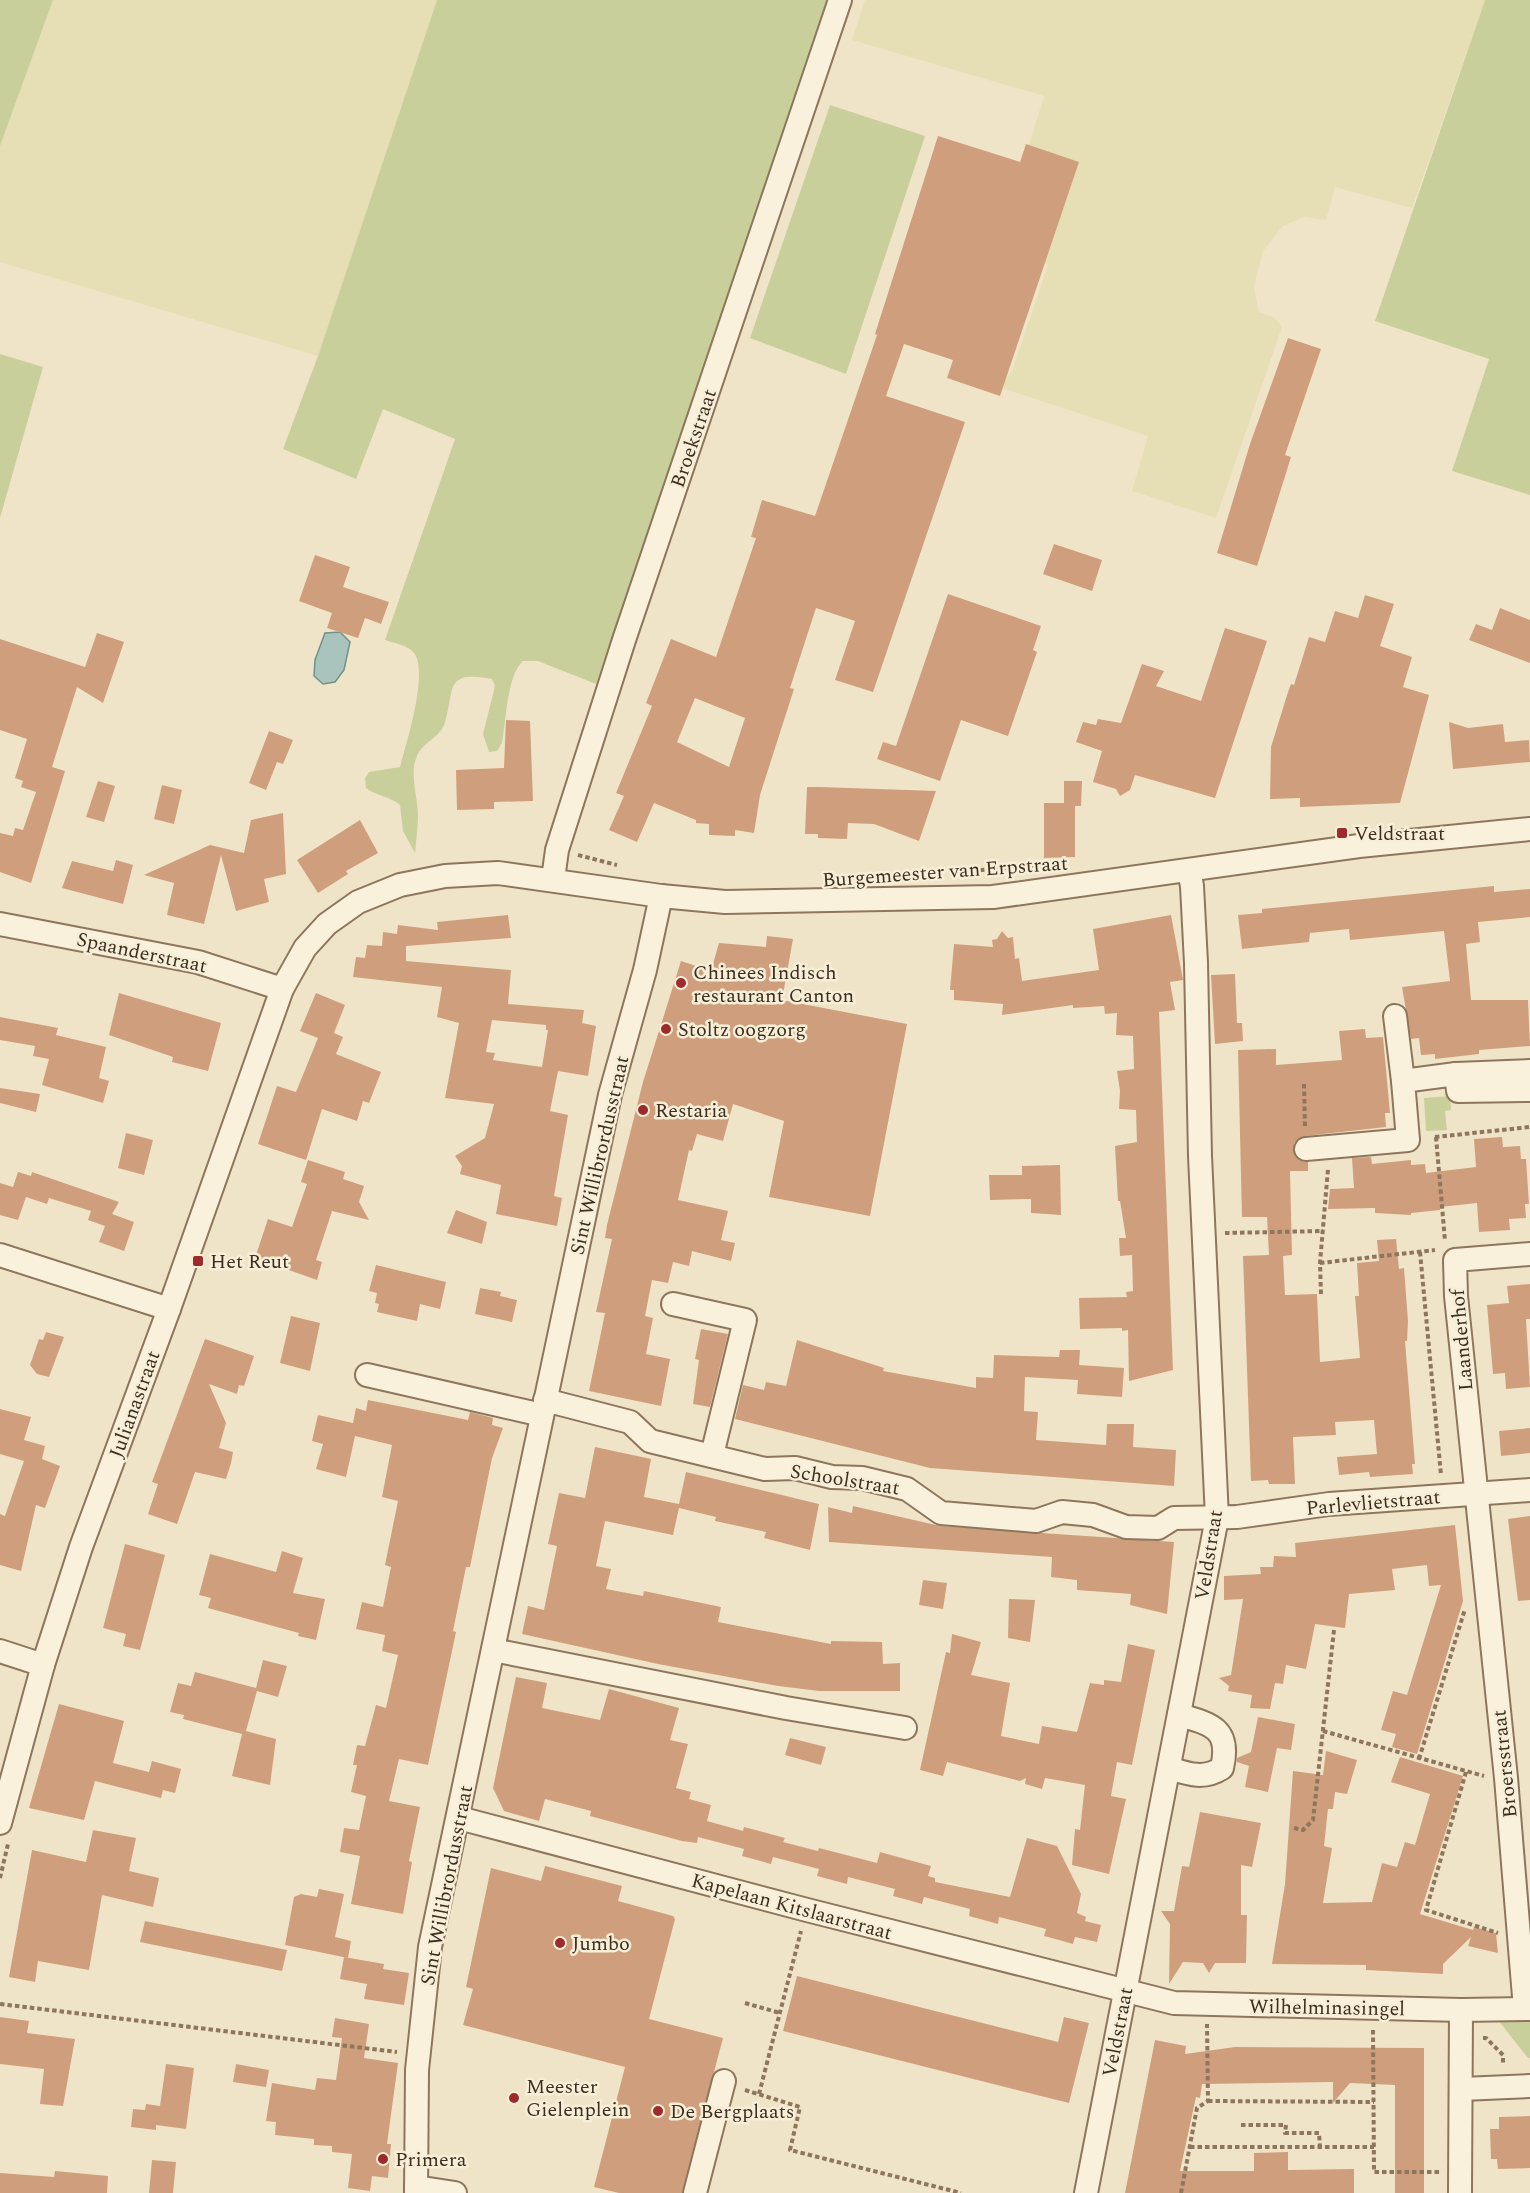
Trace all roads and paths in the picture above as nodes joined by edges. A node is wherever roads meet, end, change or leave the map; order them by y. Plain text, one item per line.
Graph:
1 (840, 0) edge
2 (1530, 829) edge
3 (557, 850) junction
4 (1063, 862) dead end
5 (620, 866) dead end
6 (1189, 871) junction
7 (946, 873) dead end
8 (553, 879) junction
9 (661, 896) junction
10 (0, 924) edge
11 (282, 989) junction
12 (1395, 1016) dead end
13 (1530, 1071) edge
14 (1456, 1074) junction
15 (1403, 1081) junction
16 (1304, 1084) dead end
17 (1530, 1090) edge
18 (1530, 1127) edge
19 (1436, 1137) junction
20 (1408, 1140) junction
21 (1329, 1147) junction
22 (1306, 1149) joint
23 (1323, 1231) junction
24 (1224, 1233) dead end
25 (1420, 1252) junction
26 (1530, 1254) edge
27 (0, 1255) edge
28 (1320, 1263) junction
29 (1321, 1294) dead end
30 (673, 1304) dead end
31 (169, 1309) junction
32 (367, 1375) dead end
33 (543, 1408) junction
34 (712, 1455) junction
35 (1530, 1490) edge
36 (1477, 1494) junction
37 (1443, 1496) junction
38 (1217, 1518) junction
39 (1487, 1596) junction
40 (1334, 1630) dead end
41 (493, 1650) junction
42 (0, 1651) edge
43 (43, 1665) junction
44 (1179, 1715) junction
45 (905, 1728) dead end
46 (1323, 1731) junction
47 (1419, 1759) junction
48 (1169, 1768) junction
49 (1466, 1772) junction
50 (1506, 1778) junction
51 (459, 1818) junction
52 (0, 1823) edge
53 (1294, 1828) dead end
54 (807, 1910) junction
55 (1520, 1932) junction
56 (1125, 1992) junction
57 (745, 2003) dead end
58 (0, 2004) edge
59 (1207, 2005) junction
60 (1373, 2008) junction
61 (1528, 2009) edge
62 (1461, 2010) junction
63 (780, 2013) junction
64 (418, 2055) junction
65 (724, 2082) joint
66 (1530, 2086) edge
67 (1462, 2089) junction
68 (759, 2094) junction
69 (1208, 2101) junction
70 (1374, 2102) junction
71 (1241, 2125) dead end
72 (1190, 2147) junction
73 (1320, 2147) junction
74 (1374, 2147) junction
75 (1461, 2182) edge
76 (416, 2190) edge
77 (455, 2193) edge
78 (695, 2193) edge
79 (961, 2193) edge
80 (1086, 2193) edge
81 (1181, 2193) edge

1 - 3 street, Broekstraat
2 - 6 street, Burgemeester van Erpstraat
3 - 5 path
3 - 8 street, Broekstraat
4 - 7 path, Burgemeester van Erpstraat
6 - 9 street, Burgemeester van Erpstraat
6 - 38 street, Veldstraat
8 - 9 street, Burgemeester van Erpstraat
8 - 11 street, Burgemeester van Erpstraat
9 - 33 street, Sint Willibrordusstraat
10 - 11 street, Spaanderstraat
11 - 31 street, Julianastraat
12 - 15 street
13 - 14 street
14 - 15 street
14 - 17 street
15 - 20 street
16 - 22 path
18 - 19 path
19 - 20 path
19 - 25 path
20 - 21 street
21 - 22 street
21 - 23 path
23 - 24 path
23 - 28 path
25 - 28 path
25 - 37 path, Laanderhof
26 - 36 street, Laanderhof
27 - 31 street
28 - 29 path
30 - 34 street
31 - 43 street, Julianastraat
32 - 33 street
33 - 34 street, Schoolstraat
33 - 41 street, Sint Willibrordusstraat
34 - 38 street, Schoolstraat
35 - 36 street, Parlevlietstraat
36 - 37 street, Parlevlietstraat
36 - 39 street, Broersstraat
37 - 38 street, Parlevlietstraat
38 - 44 street, Veldstraat
39 - 47 path
39 - 50 street, Broersstraat
40 - 46 path
41 - 45 street
41 - 51 street, Sint Willibrordusstraat
42 - 43 street
43 - 52 street, Julianastraat
44 - 48 street, Veldstraat
44 - 48 street
46 - 47 path
46 - 53 path
47 - 49 path
48 - 56 street, Veldstraat
49 - 50 path
49 - 55 path, Broersstraat
50 - 55 street, Broersstraat
51 - 54 street, Kapelaan Kitslaarstraat
51 - 64 street, Sint Willibrordusstraat
54 - 56 street, Kapelaan Kitslaarstraat
54 - 63 path
55 - 61 street, Broersstraat
56 - 59 street, Wilhelminasingel
56 - 80 street, Veldstraat
57 - 63 path
58 - 64 path
59 - 60 street, Wilhelminasingel
59 - 69 path
60 - 62 street, Wilhelminasingel
60 - 70 path
61 - 62 street, Wilhelminasingel
62 - 67 street
63 - 68 path
64 - 76 street, Sint Willibrordusstraat
65 - 68 path
65 - 78 street
66 - 67 street
67 - 75 street
68 - 79 path
69 - 70 path
69 - 72 path
70 - 74 path
71 - 73 path
72 - 73 path
72 - 81 path
73 - 74 path
74 - 75 path
76 - 77 street

